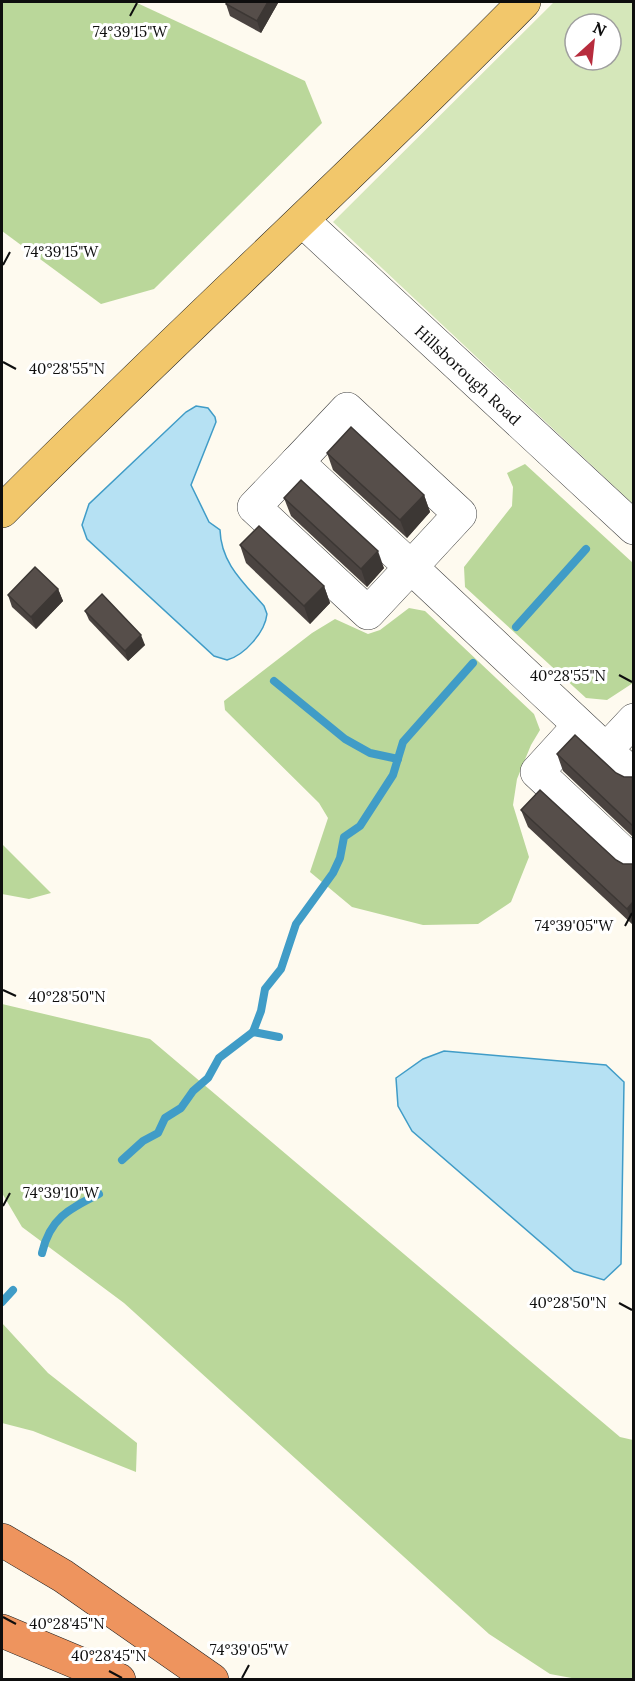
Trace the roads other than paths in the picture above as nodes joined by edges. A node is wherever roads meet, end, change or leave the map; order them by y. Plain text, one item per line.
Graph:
1 (524, 2) edge
2 (303, 221) junction
3 (297, 462) junction
4 (2, 511) edge
5 (633, 528) edge
6 (411, 567) junction
7 (633, 720) edge
8 (579, 726) junction
9 (606, 750) junction
10 (633, 776) edge
11 (633, 862) edge
12 (2, 1540) edge
13 (2, 1630) edge
14 (119, 1680) edge
15 (212, 1680) edge

1 - 2 main road
2 - 4 main road
2 - 5 street, Hillsborough Road
3 - 6 street
3 - 6 street
3 - 6 street
6 - 8 street
7 - 9 street
8 - 9 street
8 - 11 street
9 - 10 street
12 - 15 highway
13 - 14 highway

